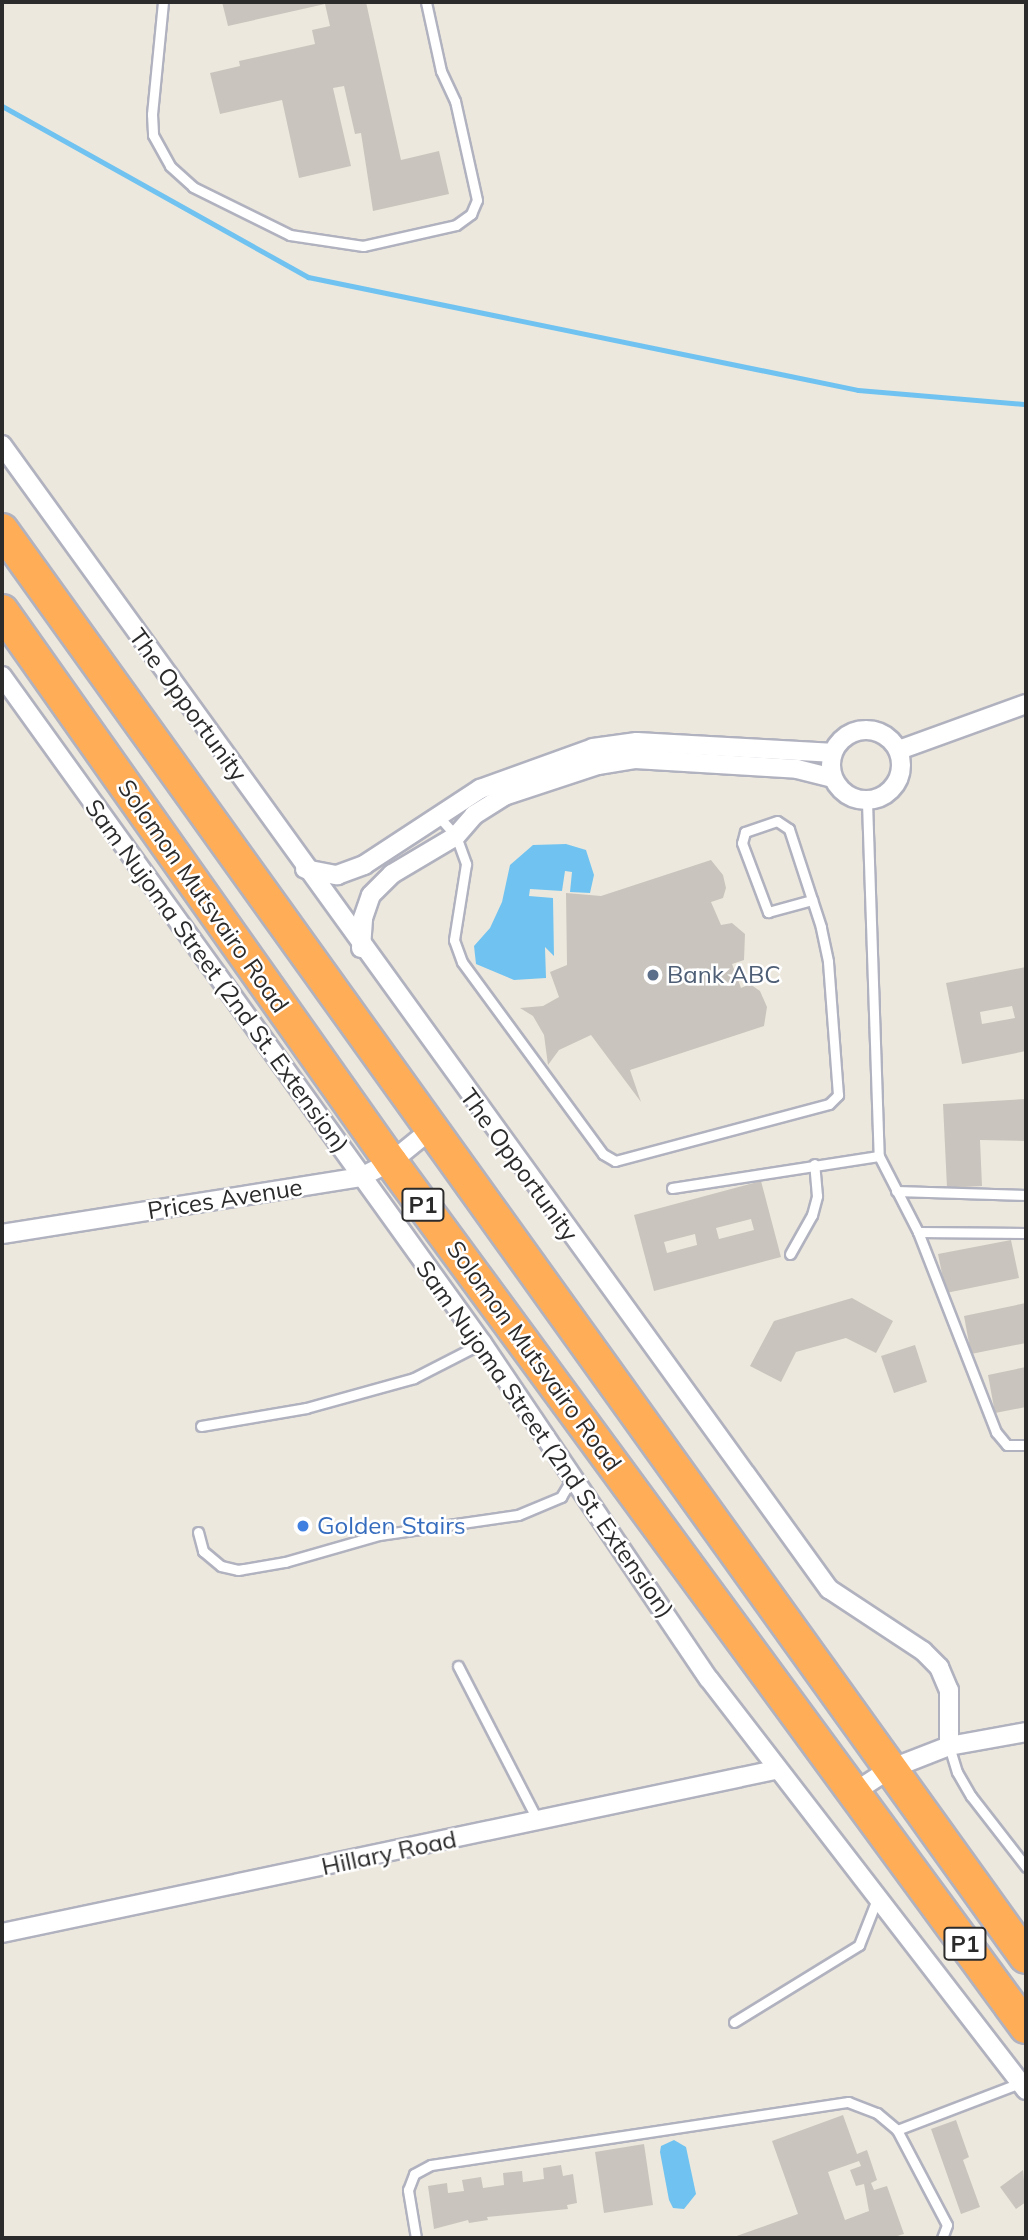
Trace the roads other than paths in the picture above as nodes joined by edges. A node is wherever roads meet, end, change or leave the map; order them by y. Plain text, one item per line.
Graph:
1 (163, 2) edge
2 (426, 2) edge
3 (2, 445) edge
4 (2, 530) edge
5 (2, 611) edge
6 (2, 676) edge
7 (1026, 704) edge
8 (899, 750) junction
9 (831, 753) junction
10 (832, 778) junction
11 (867, 802) junction
12 (439, 817) junction
13 (456, 836) junction
14 (305, 869) junction
15 (812, 900) junction
16 (361, 948) junction
17 (433, 1127) junction
18 (879, 1156) junction
19 (391, 1162) junction
20 (814, 1164) junction
21 (361, 1177) junction
22 (672, 1188) dead end
23 (896, 1191) junction
24 (1026, 1195) edge
25 (918, 1232) junction
26 (1026, 1233) edge
27 (2, 1234) edge
28 (790, 1254) dead end
29 (482, 1343) junction
30 (201, 1426) dead end
31 (1026, 1445) edge
32 (573, 1478) junction
33 (198, 1532) dead end
34 (458, 1665) dead end
35 (1026, 1732) edge
36 (949, 1746) junction
37 (890, 1769) junction
38 (775, 1770) junction
39 (853, 1793) junction
40 (539, 1822) junction
41 (1026, 1867) edge
42 (877, 1897) junction
43 (2, 1933) edge
44 (1026, 1958) edge
45 (734, 2022) dead end
46 (1026, 2027) edge
47 (1023, 2086) edge
48 (897, 2130) junction
49 (416, 2238) edge
50 (943, 2238) edge

1 - 2 lane
3 - 14 street, The Opportunity
4 - 17 highway, P1
5 - 19 highway, Solomon Mutsvairo Road / P1
6 - 21 street, Sam Nujoma Street (2nd St. Extension)
7 - 8 street
8 - 9 street
8 - 11 street
9 - 10 street
9 - 12 street
10 - 11 street
10 - 13 street
11 - 18 lane
12 - 13 lane
12 - 14 street
13 - 15 lane
13 - 16 street
14 - 16 street, The Opportunity
15 - 15 lane
16 - 36 street, The Opportunity
17 - 19 street, Prices Avenue
17 - 37 highway, P1
18 - 20 lane
18 - 23 lane
19 - 21 street, Prices Avenue
19 - 39 highway, Solomon Mutsvairo Road / P1
20 - 22 lane
20 - 28 lane
21 - 27 street, Prices Avenue
21 - 29 street, Sam Nujoma Street (2nd St. Extension)
23 - 24 lane
23 - 25 lane
25 - 26 lane
25 - 31 lane
29 - 30 lane
29 - 32 street, Sam Nujoma Street (2nd St. Extension)
32 - 33 lane
32 - 38 street, Sam Nujoma Street (2nd St. Extension)
34 - 40 lane
35 - 36 street
36 - 37 street
36 - 41 lane, The Opportunity
37 - 39 street
37 - 44 highway, P1
38 - 40 street, Hillary Road
38 - 42 street, Sam Nujoma Street (2nd St. Extension)
39 - 46 highway, Solomon Mutsvairo Road / P1
40 - 43 street, Hillary Road
42 - 45 lane
42 - 47 street, Sam Nujoma Street (2nd St. Extension)
47 - 48 lane
48 - 49 lane
48 - 50 lane

